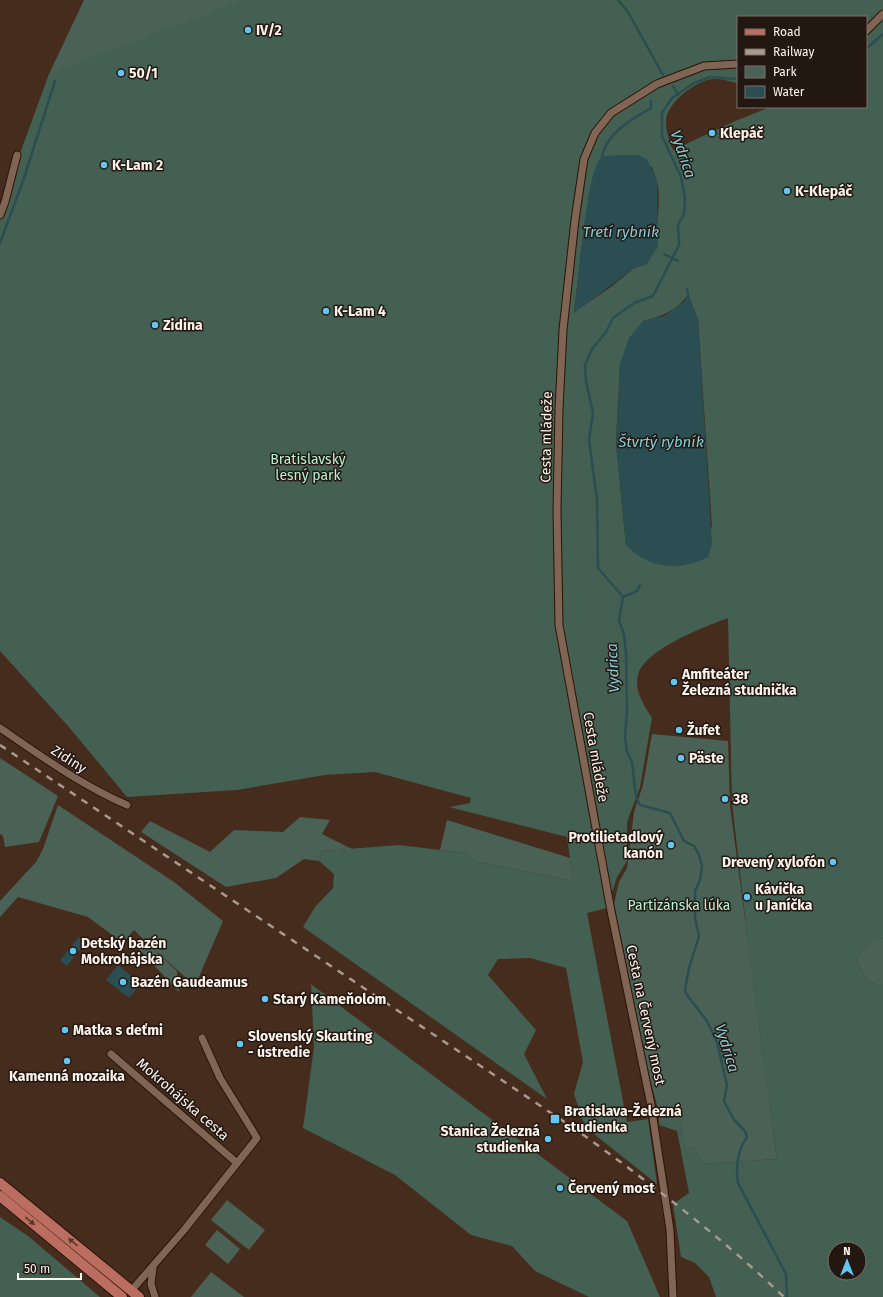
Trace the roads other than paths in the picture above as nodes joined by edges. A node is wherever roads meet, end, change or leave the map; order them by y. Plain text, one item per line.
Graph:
1 (883, 14) edge
2 (867, 30) edge
3 (737, 64) edge
4 (17, 155) dead end
5 (0, 215) edge
6 (0, 728) edge
7 (127, 805) dead end
8 (610, 905) joint
9 (202, 1038) dead end
10 (111, 1054) dead end
11 (237, 1163) junction
12 (0, 1183) edge
13 (0, 1196) edge
14 (154, 1266) junction
15 (133, 1295) edge
16 (122, 1297) edge
17 (155, 1297) edge
18 (673, 1297) edge

1 - 2 street
3 - 8 street, Cesta mládeže
4 - 5 street
6 - 7 street, Zidiny
8 - 18 street, Cesta na Červený most
9 - 11 street, Mokrohájska cesta
10 - 11 street, Mokrohájska cesta
11 - 14 street, Mokrohájska cesta
15 -> 12 main road
13 -> 16 main road
14 - 15 street, Mokrohájska cesta
14 - 17 street

